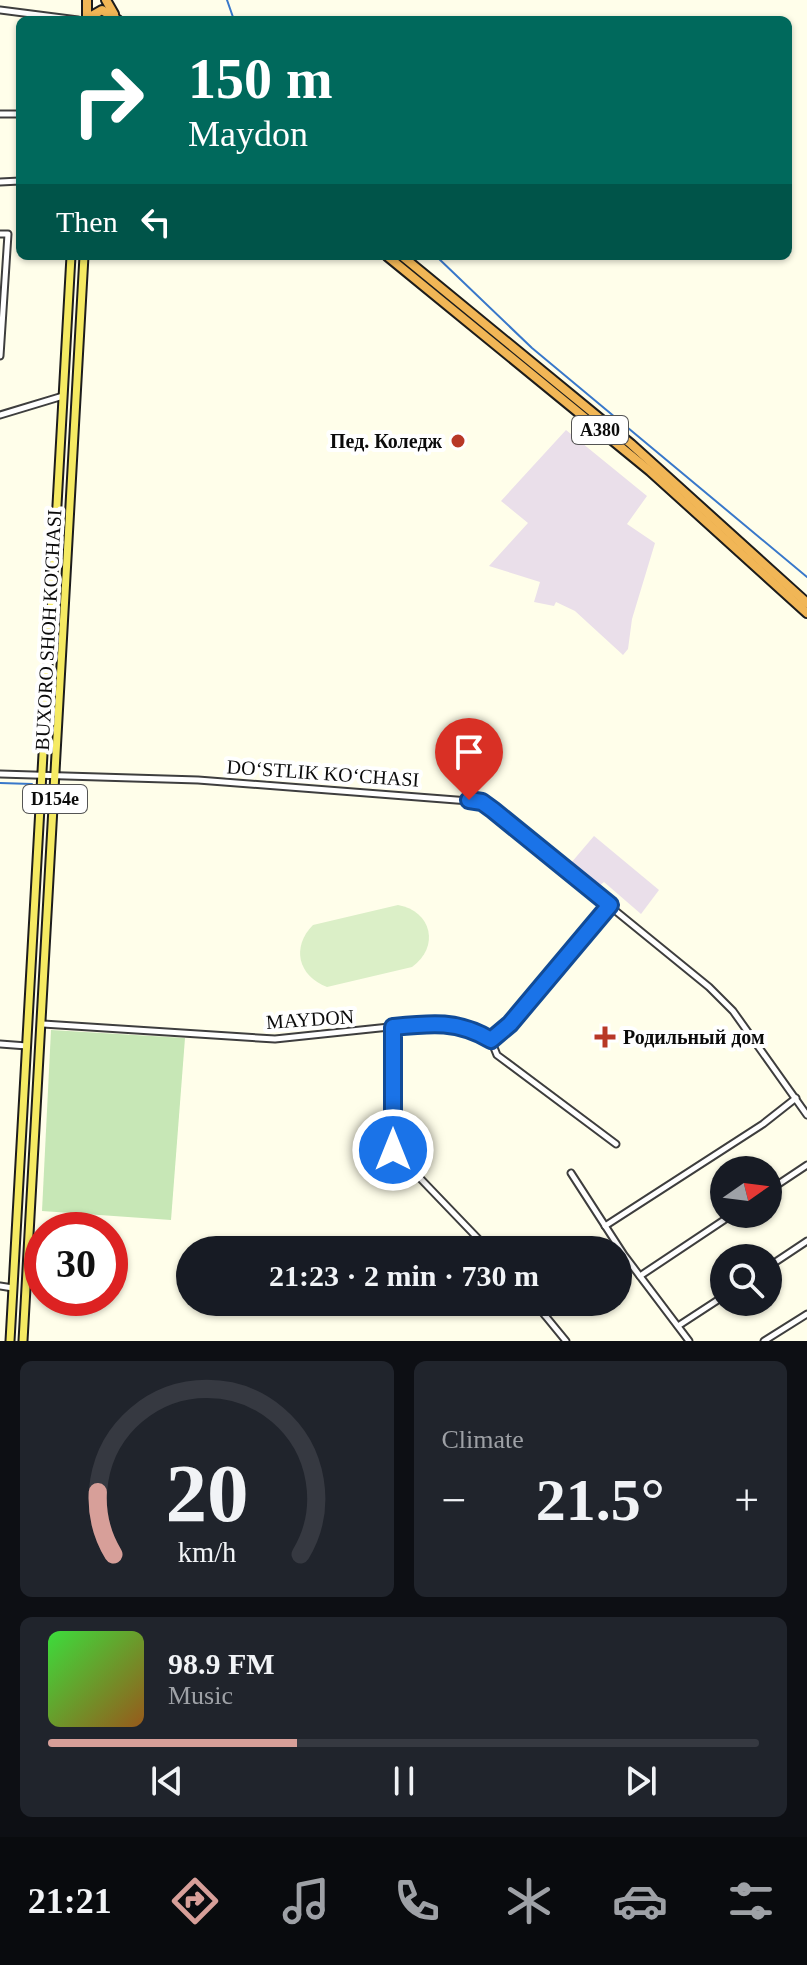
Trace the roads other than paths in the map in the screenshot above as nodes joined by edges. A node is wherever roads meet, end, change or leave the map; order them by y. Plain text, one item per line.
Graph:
1 (0, 10) edge
2 (56, 16) edge
3 (89, 16) edge
4 (113, 16) edge
5 (0, 234) edge
6 (71, 260) edge
7 (84, 260) edge
8 (392, 260) edge
9 (407, 260) edge
10 (0, 356) edge
11 (63, 396) junction
12 (0, 415) edge
13 (807, 603) edge
14 (807, 613) edge
15 (0, 774) edge
16 (43, 776) junction
17 (56, 776) junction
18 (610, 905) junction
19 (29, 1024) junction
20 (43, 1024) junction
21 (393, 1027) junction
22 (491, 1040) junction
23 (0, 1044) edge
24 (28, 1046) junction
25 (796, 1098) junction
26 (807, 1115) edge
27 (616, 1144) dead end
28 (807, 1165) edge
29 (571, 1173) dead end
30 (782, 1182) edge
31 (32, 1212) edge
32 (605, 1226) junction
33 (712, 1228) edge
34 (18, 1230) junction
35 (24, 1230) edge
36 (476, 1236) edge
37 (612, 1236) edge
38 (807, 1241) edge
39 (782, 1258) edge
40 (632, 1266) edge
41 (640, 1276) junction
42 (0, 1286) edge
43 (14, 1289) junction
44 (710, 1305) edge
45 (807, 1314) edge
46 (27, 1316) edge
47 (546, 1316) edge
48 (678, 1326) junction
49 (26, 1340) edge
50 (10, 1341) edge
51 (566, 1341) edge
52 (689, 1341) edge
53 (764, 1341) edge

1 - 2 street
3 - 4 highway
5 - 10 street
6 - 11 main road, BUXORO SHOH KO'CHASI / D154e
7 - 17 main road, BUXORO SHOH KO'CHASI / D154e
8 - 14 highway, A380
9 - 13 highway, A380
11 - 12 street
11 - 16 main road, BUXORO SHOH KO'CHASI / D154e
15 - 16 street, DO‘STLIK KO‘CHASI
16 - 17 street, DO‘STLIK KO‘CHASI
16 - 19 main road, BUXORO SHOH KO'CHASI / D154e
17 - 18 street, DO‘STLIK KO‘CHASI
17 - 20 main road, BUXORO SHOH KO'CHASI / D154e
18 - 22 street
18 - 25 street, DO‘STLIK KO‘CHASI
19 - 20 main road
19 - 24 main road, BUXORO SHOH KO'CHASI / D154e
20 - 21 street, MAYDON
20 - 31 main road, BUXORO SHOH KO'CHASI / D154e
21 - 22 street, MAYDON
21 - 36 street
22 - 27 street
23 - 24 street
24 - 34 main road, BUXORO SHOH KO'CHASI / D154e
25 - 26 street, DO‘STLIK KO‘CHASI
25 - 32 street
28 - 30 street
29 - 32 street
32 - 37 street
33 - 41 street
34 - 35 main road
34 - 43 main road, BUXORO SHOH KO'CHASI / D154e
38 - 39 street
40 - 41 street
41 - 48 street
42 - 43 street
43 - 50 main road, BUXORO SHOH KO'CHASI / D154e
44 - 48 street
45 - 53 street
46 - 49 main road, BUXORO SHOH KO'CHASI / D154e
47 - 51 street
48 - 52 street

